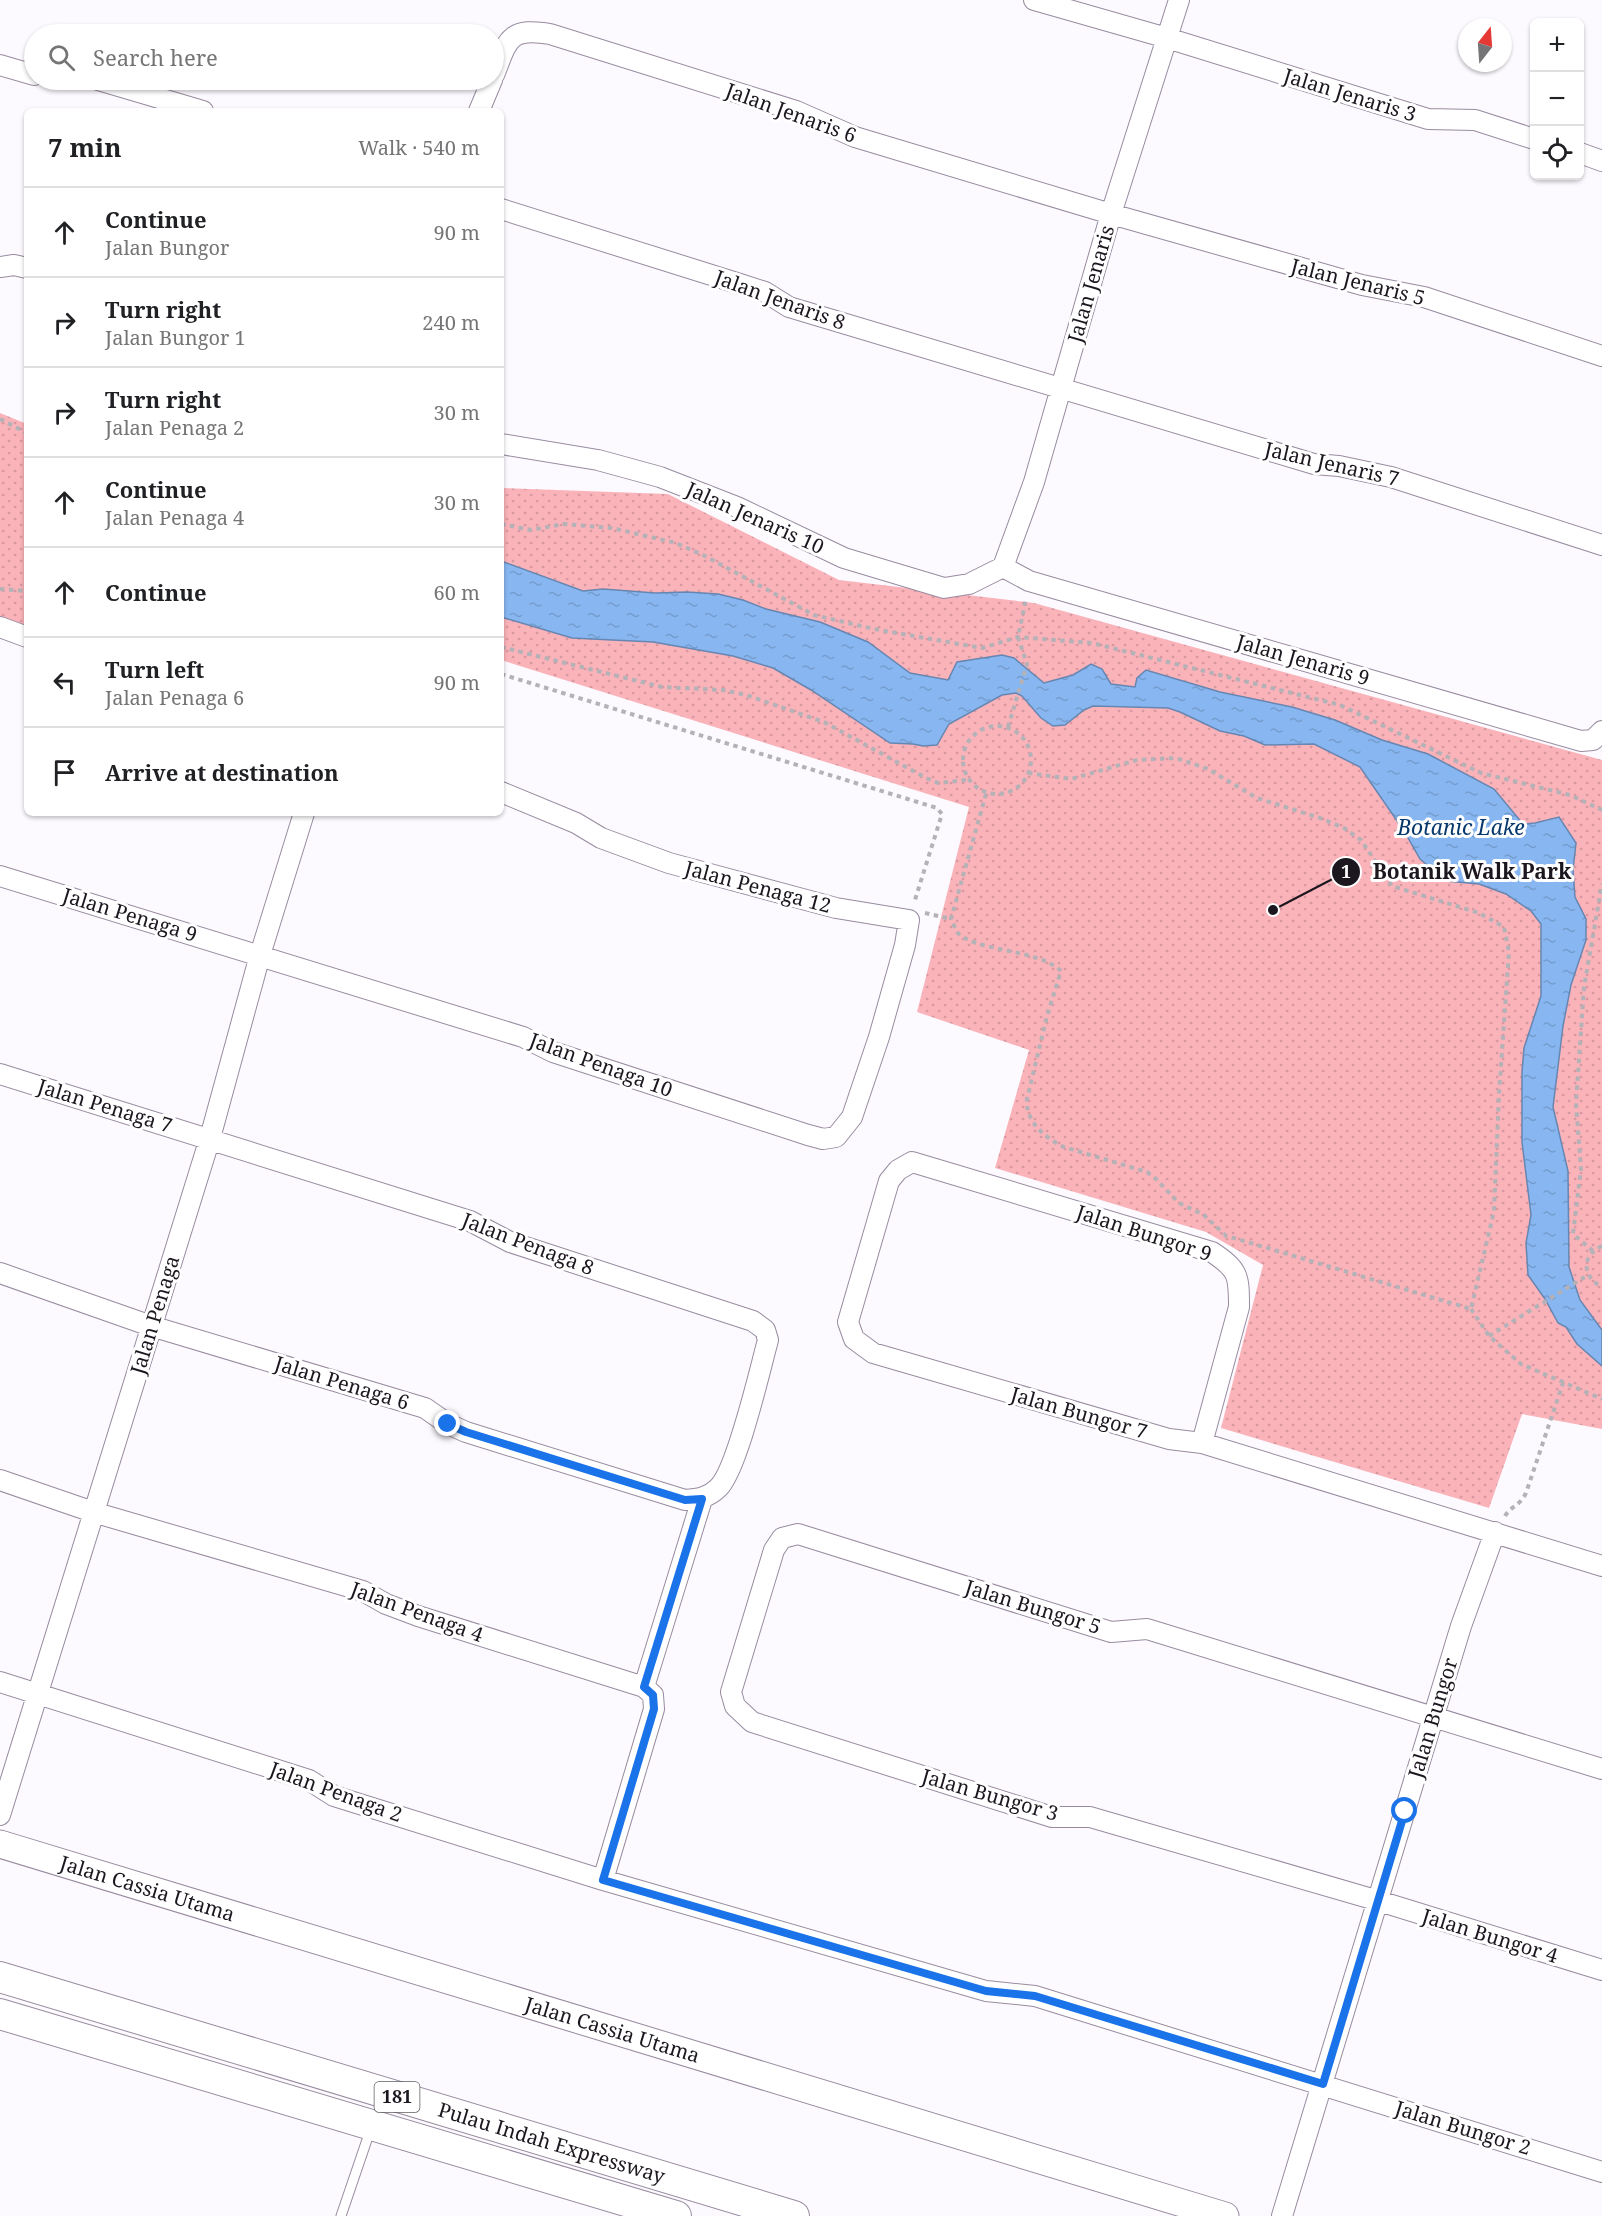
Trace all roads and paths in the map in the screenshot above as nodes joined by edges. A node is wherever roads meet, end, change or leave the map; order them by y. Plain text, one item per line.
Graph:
1 (1034, 0) edge
2 (1179, 0) edge
3 (1167, 38) junction
4 (504, 49) edge
5 (0, 65) edge
6 (24, 72) edge
7 (132, 90) edge
8 (488, 90) edge
9 (192, 108) edge
10 (480, 108) edge
11 (1530, 138) edge
12 (1584, 154) edge
13 (1602, 161) edge
14 (504, 210) edge
15 (1111, 214) junction
16 (0, 267) edge
17 (24, 267) edge
18 (1602, 356) edge
19 (1061, 387) junction
20 (0, 419) edge
21 (24, 431) edge
22 (504, 444) edge
23 (504, 525) edge
24 (1602, 545) edge
25 (1004, 567) junction
26 (1029, 581) junction
27 (0, 589) edge
28 (24, 591) edge
29 (0, 627) edge
30 (24, 636) edge
31 (1018, 637) junction
32 (504, 648) edge
33 (504, 675) edge
34 (1008, 727) junction
35 (1602, 731) edge
36 (1028, 773) junction
37 (967, 780) junction
38 (504, 793) edge
39 (986, 794) junction
40 (1602, 810) edge
41 (303, 816) edge
42 (0, 876) edge
43 (1602, 884) edge
44 (910, 915) junction
45 (951, 919) junction
46 (261, 955) junction
47 (0, 1074) edge
48 (210, 1138) junction
49 (912, 1162) joint
50 (1224, 1235) junction
51 (1602, 1246) edge
52 (1593, 1251) junction
53 (1212, 1252) junction
54 (0, 1273) edge
55 (1588, 1275) junction
56 (1602, 1287) edge
57 (1471, 1309) junction
58 (152, 1326) junction
59 (1489, 1336) junction
60 (1563, 1383) junction
61 (1602, 1399) edge
62 (1202, 1443) junction
63 (0, 1480) edge
64 (702, 1499) junction
65 (93, 1512) junction
66 (1495, 1532) junction
67 (1602, 1566) edge
68 (754, 1615) joint
69 (0, 1682) edge
70 (644, 1687) junction
71 (39, 1694) junction
72 (1434, 1716) junction
73 (1602, 1769) edge
74 (0, 1815) edge
75 (0, 1844) edge
76 (603, 1880) junction
77 (1379, 1901) junction
78 (1602, 1970) edge
79 (0, 1977) edge
80 (0, 2014) edge
81 (1323, 2084) junction
82 (372, 2125) junction
83 (1602, 2172) edge
84 (341, 2216) edge
85 (676, 2216) edge
86 (794, 2216) edge
87 (1226, 2216) edge
88 (1282, 2216) edge

1 - 3 street, Jalan Jenaris 3
2 - 3 street, Jalan Jenaris
3 - 11 street, Jalan Jenaris 3
3 - 15 street, Jalan Jenaris
4 - 15 street, Jalan Jenaris 6
5 - 6 street
7 - 9 street
8 - 10 street
12 - 13 street
14 - 19 street, Jalan Jenaris 8
15 - 18 street, Jalan Jenaris 5
15 - 19 street, Jalan Jenaris
16 - 17 street
19 - 24 street, Jalan Jenaris 7
19 - 25 street, Jalan Jenaris
20 - 21 path
22 - 25 street, Jalan Jenaris 10
23 - 31 path
25 - 26 street, Jalan Jenaris 9
26 - 31 path
26 - 35 street, Jalan Jenaris 9
27 - 28 path
29 - 30 street
31 - 34 path
31 - 40 path
32 - 37 path
33 - 44 path
34 - 36 path
34 - 37 path
36 - 39 path
36 - 57 path
37 - 39 path
38 - 44 street, Jalan Penaga 12
39 - 45 path
41 - 46 street, Jalan Penaga
42 - 46 street, Jalan Penaga 9
43 - 52 path
44 - 45 path
44 - 46 street, Jalan Penaga 10
45 - 50 path
46 - 48 street, Jalan Penaga
47 - 48 street, Jalan Penaga 7
48 - 58 street, Jalan Penaga
48 - 64 street, Jalan Penaga 8
49 - 53 street, Jalan Bungor 9
49 - 62 street, Jalan Bungor 7
50 - 53 path
50 - 57 path
51 - 52 path
52 - 55 path
53 - 62 street, Jalan Bungor 9
54 - 58 street, Jalan Penaga 6
55 - 56 path
55 - 59 path
57 - 59 path
58 - 64 street, Jalan Penaga 6
58 - 65 street, Jalan Penaga
59 - 60 path
60 - 61 path
60 - 66 path
62 - 66 street, Jalan Bungor 7
63 - 65 street, Jalan Penaga 4
64 - 70 street
65 - 70 street, Jalan Penaga 4
65 - 71 street, Jalan Penaga
66 - 67 street, Jalan Bungor 7
66 - 72 street, Jalan Bungor
68 - 72 street, Jalan Bungor 5
68 - 77 street, Jalan Bungor 3
69 - 71 street, Jalan Penaga 2
70 - 76 street
71 - 74 street, Jalan Penaga
71 - 76 street, Jalan Penaga 2
72 - 73 street, Jalan Bungor 5
72 - 77 street, Jalan Bungor
75 - 87 street, Jalan Cassia Utama
76 - 81 street, Jalan Penaga 2
77 - 78 street, Jalan Bungor 4
77 - 81 street, Jalan Bungor
79 - 86 main road, Pulau Indah Expressway / 181
80 - 82 main road, Pulau Indah Expressway / 181
81 - 83 street, Jalan Bungor 2
81 - 88 street, Jalan Bungor
82 - 84 lane
82 - 85 main road, Pulau Indah Expressway / 181

